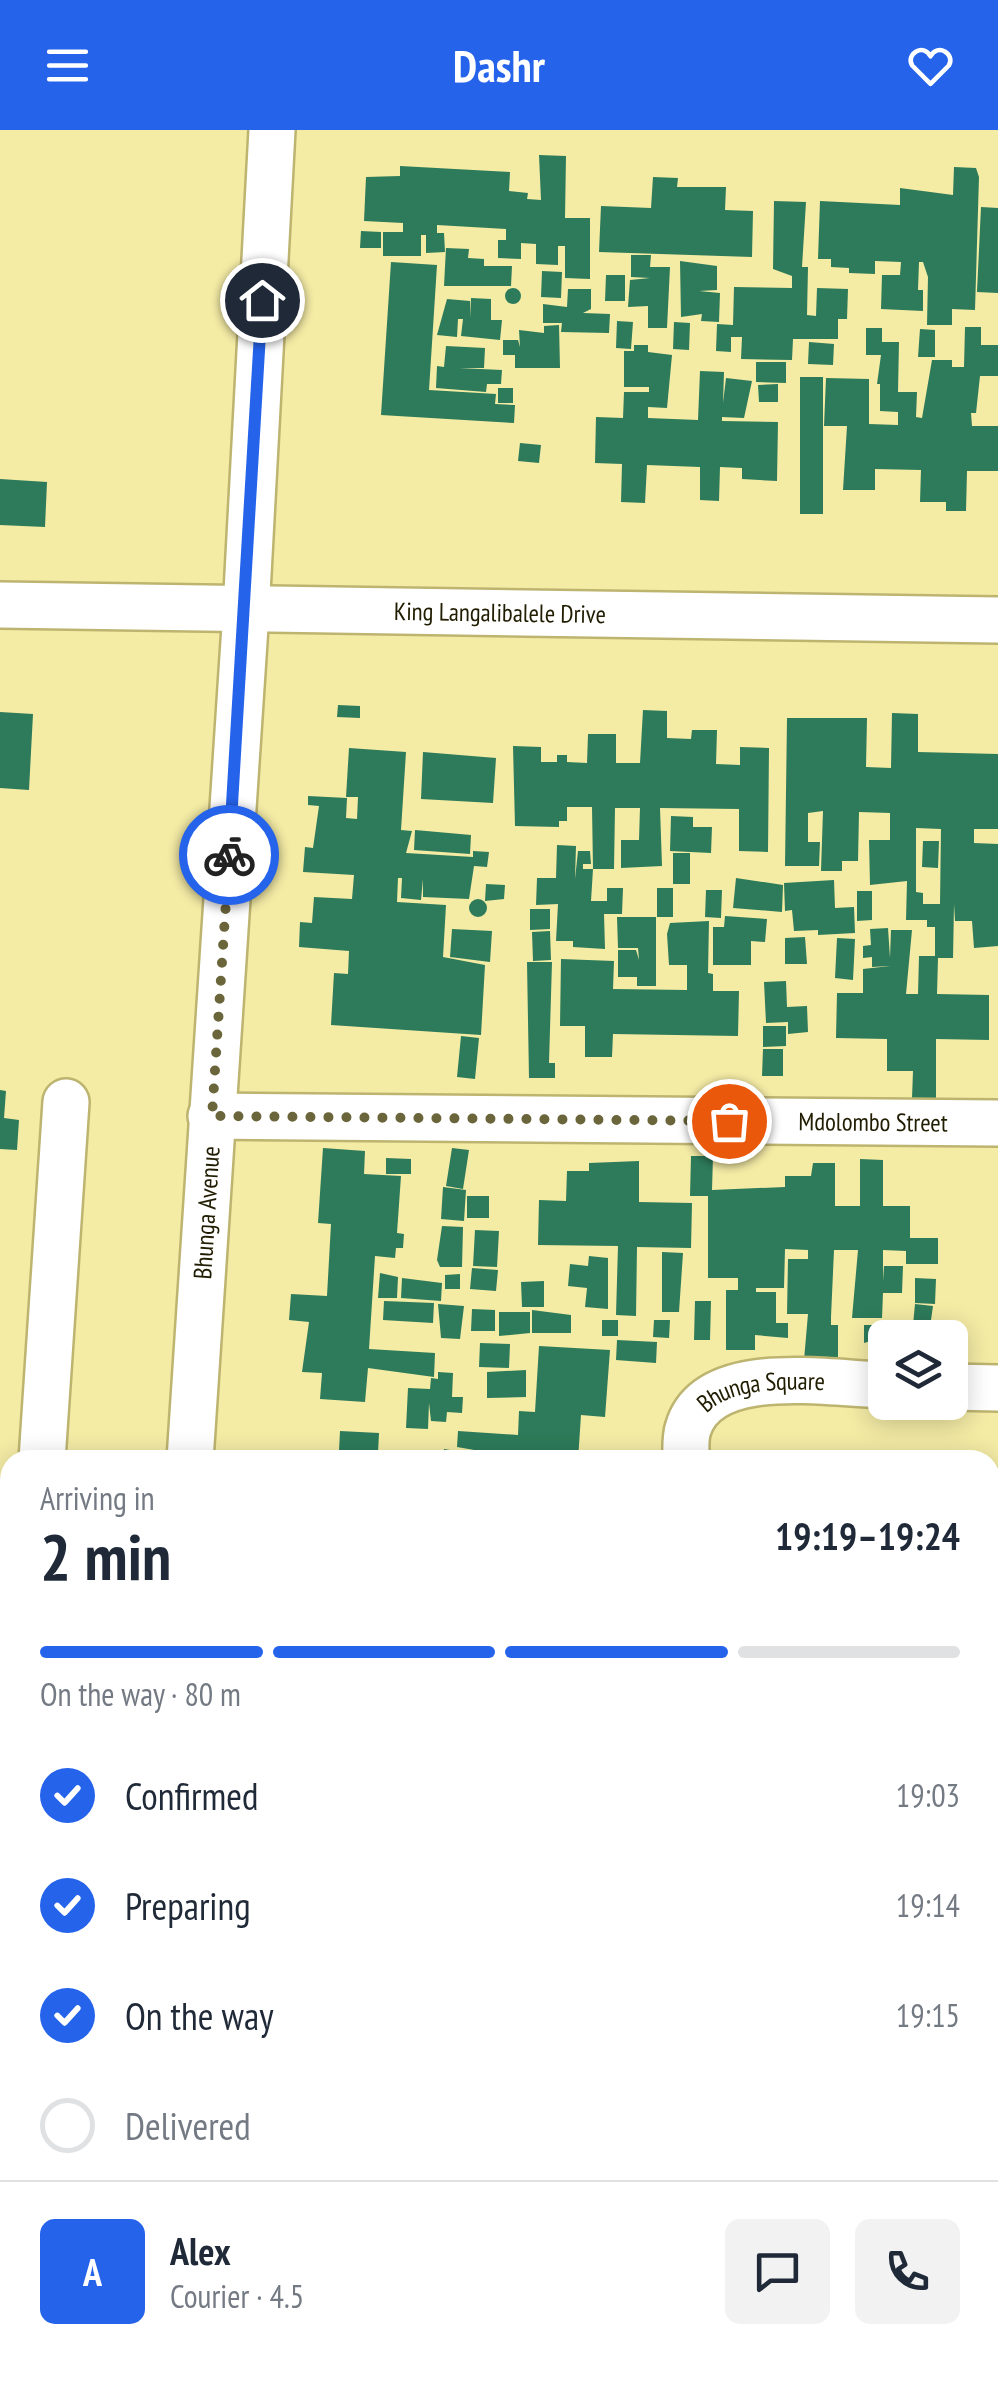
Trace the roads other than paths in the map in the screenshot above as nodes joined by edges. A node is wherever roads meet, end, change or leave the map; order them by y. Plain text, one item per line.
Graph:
1 (272, 130) edge
2 (0, 605) edge
3 (246, 611) junction
4 (998, 620) edge
5 (66, 1102) dead end
6 (212, 1116) junction
7 (998, 1123) edge
8 (868, 1385) edge
9 (968, 1387) edge
10 (998, 1388) edge
11 (43, 1450) edge
12 (191, 1450) edge
13 (687, 1450) edge

1 - 3 street, Bhunga Avenue
2 - 3 street, King Langalibalele Drive
3 - 4 street, King Langalibalele Drive
3 - 6 street, Bhunga Avenue
5 - 11 street
6 - 7 street, Mdolombo Street
6 - 12 street, Bhunga Avenue
8 - 13 street, Bhunga Square
9 - 10 street

